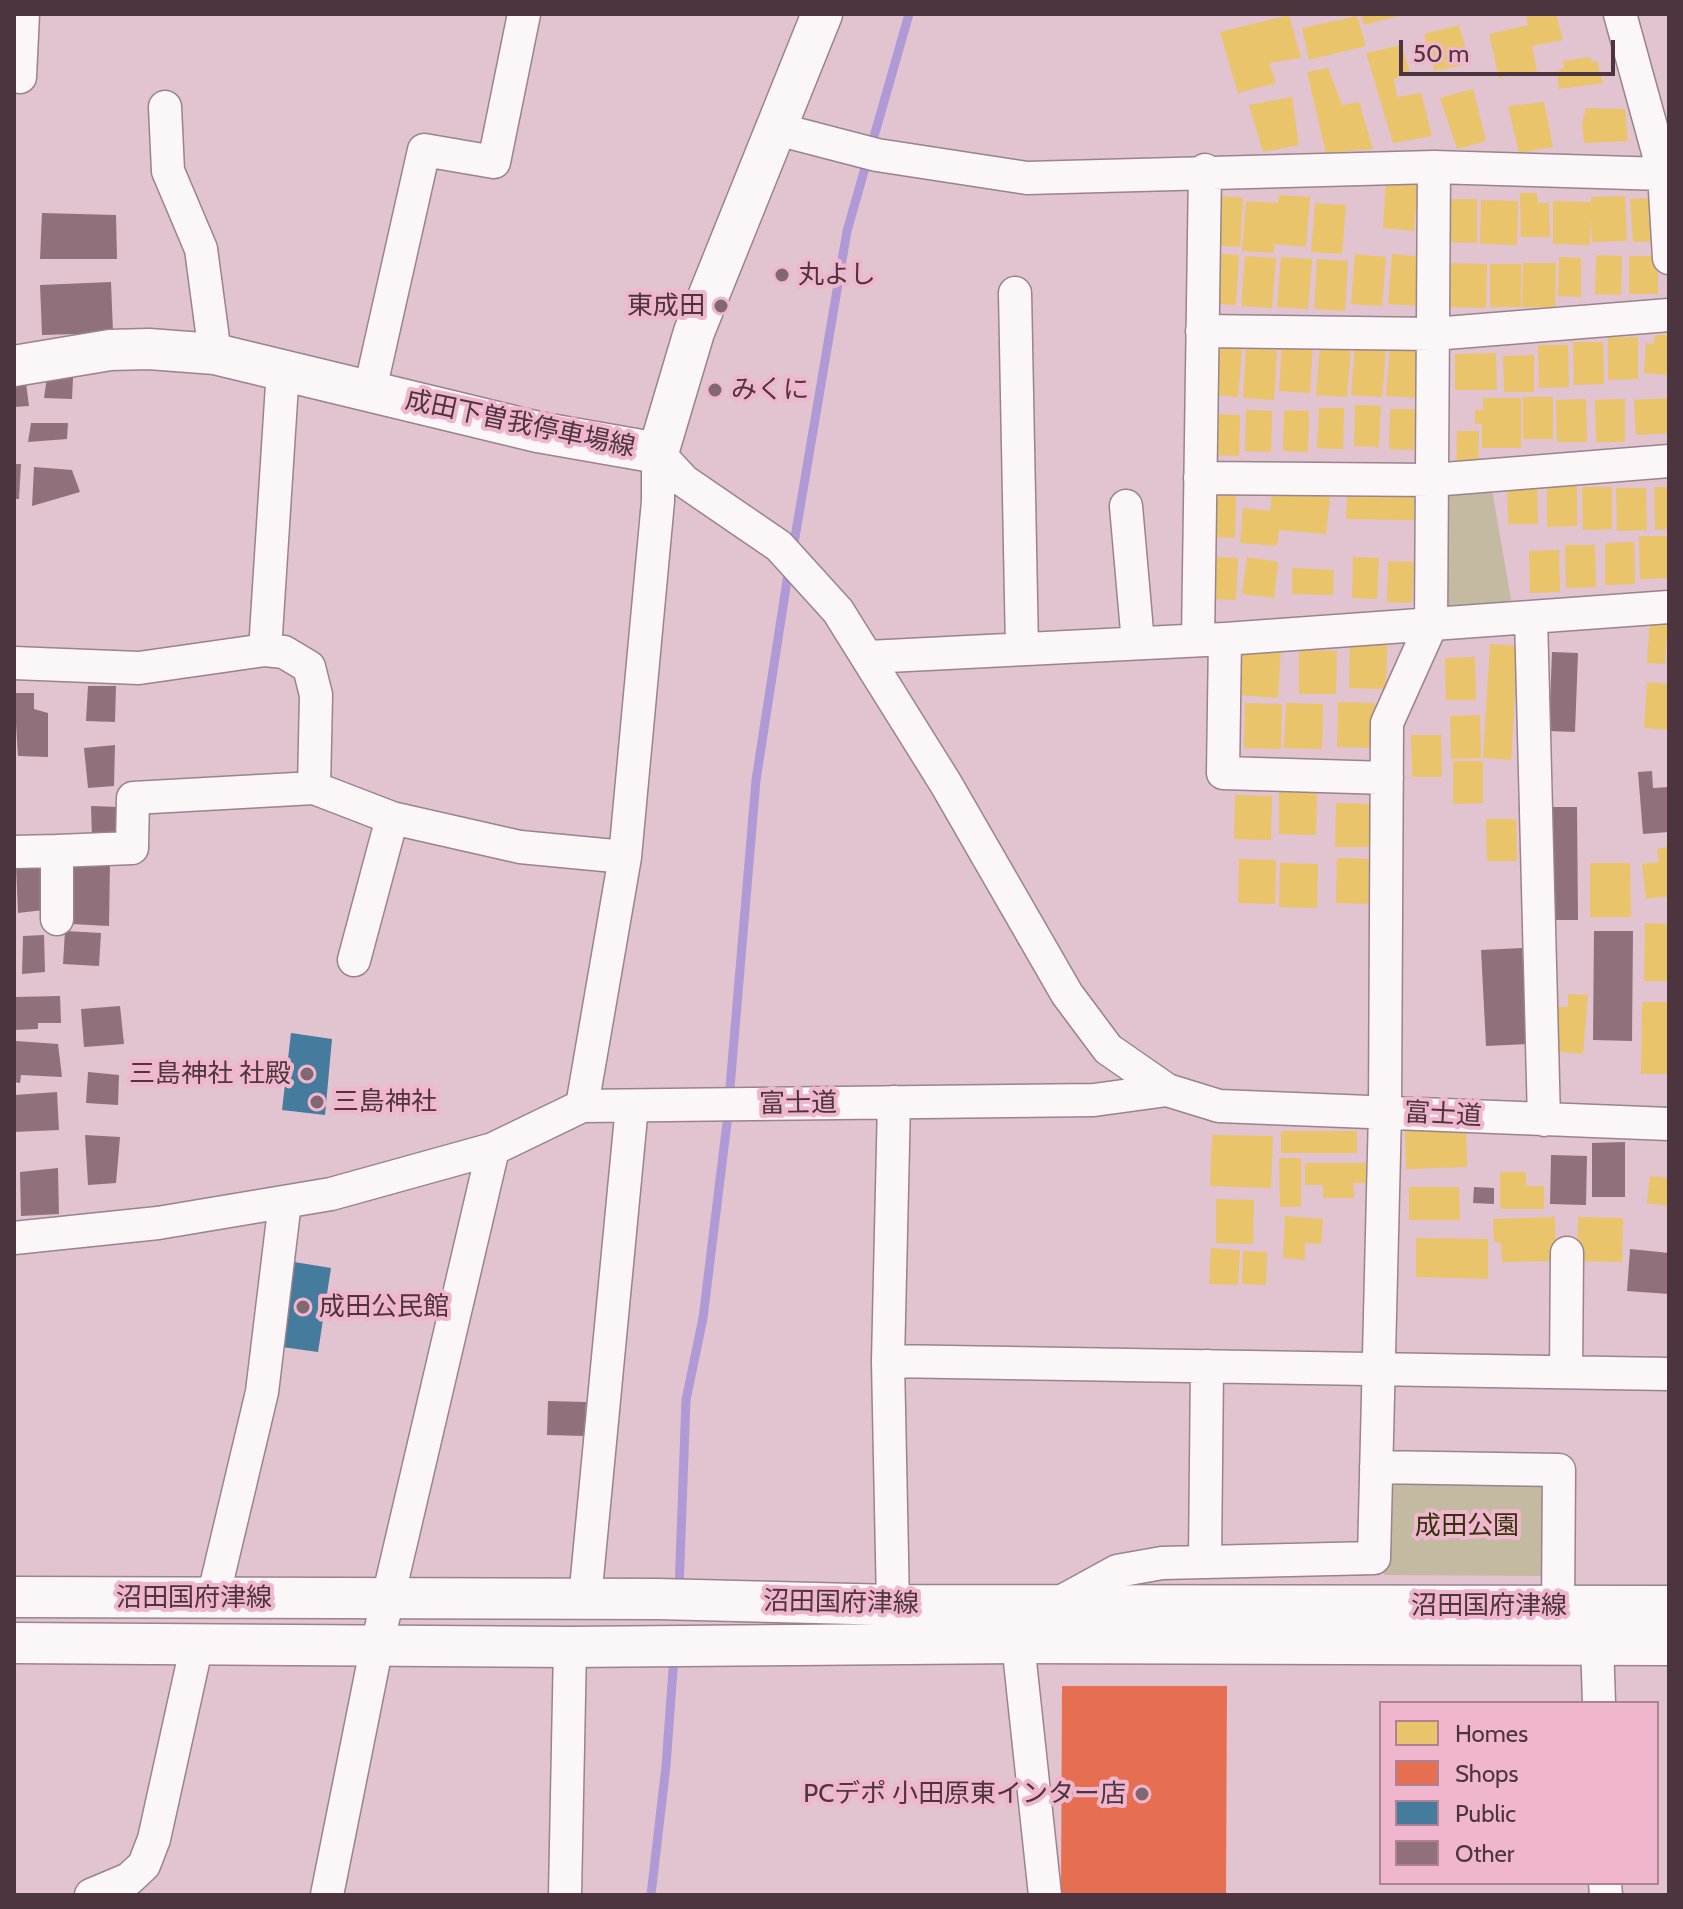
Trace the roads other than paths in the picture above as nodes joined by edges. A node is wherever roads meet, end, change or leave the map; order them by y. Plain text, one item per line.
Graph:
1 (23, 14) edge
2 (524, 14) edge
3 (822, 14) edge
4 (1620, 14) edge
5 (20, 77) dead end
6 (165, 107) dead end
7 (777, 129) junction
8 (1434, 167) junction
9 (1205, 170) junction
10 (1664, 174) junction
11 (1669, 258) edge
12 (1015, 293) dead end
13 (1669, 315) edge
14 (1202, 331) junction
15 (1433, 334) junction
16 (215, 354) junction
17 (14, 366) edge
18 (283, 369) junction
19 (370, 390) junction
20 (658, 453) junction
21 (1669, 461) edge
22 (1200, 478) junction
23 (1432, 480) junction
24 (1126, 506) dead end
25 (1669, 607) edge
26 (1531, 617) junction
27 (1431, 625) junction
28 (1211, 639) junction
29 (1138, 643) junction
30 (1022, 649) junction
31 (265, 650) junction
32 (868, 657) junction
33 (14, 663) edge
34 (1387, 778) junction
35 (314, 788) junction
36 (392, 818) junction
37 (57, 851) junction
38 (14, 852) edge
39 (625, 857) junction
40 (57, 919) dead end
41 (354, 960) dead end
42 (1167, 1090) junction
43 (894, 1102) junction
44 (582, 1106) junction
45 (632, 1106) junction
46 (1385, 1112) junction
47 (1544, 1120) junction
48 (1669, 1124) edge
49 (493, 1149) junction
50 (285, 1202) junction
51 (14, 1238) edge
52 (1567, 1253) dead end
53 (888, 1361) junction
54 (1207, 1366) junction
55 (1379, 1369) junction
56 (1566, 1372) junction
57 (1669, 1374) edge
58 (1376, 1467) junction
59 (1205, 1560) junction
60 (14, 1597) edge
61 (213, 1598) junction
62 (585, 1599) junction
63 (390, 1600) junction
64 (893, 1605) junction
65 (1055, 1605) junction
66 (1669, 1606) edge
67 (1558, 1607) junction
68 (14, 1643) edge
69 (1018, 1643) junction
70 (1597, 1643) junction
71 (197, 1644) junction
72 (377, 1645) junction
73 (1669, 1645) edge
74 (570, 1647) junction
75 (1599, 1701) edge
76 (91, 1895) edge
77 (327, 1895) edge
78 (565, 1895) edge
79 (1045, 1895) edge

1 - 5 street
2 - 19 street
3 - 7 main road, 成田下曽我停車場線
4 - 10 street
6 - 16 street
7 - 9 street
7 - 20 main road, 成田下曽我停車場線
8 - 9 street
8 - 10 street
8 - 15 street
9 - 14 street
10 - 11 street
12 - 30 street
13 - 15 street
14 - 15 street
14 - 22 street
15 - 23 street
16 - 17 main road, 成田下曽我停車場線
16 - 18 main road, 成田下曽我停車場線
18 - 19 main road, 成田下曽我停車場線
18 - 31 street
19 - 20 main road, 成田下曽我停車場線
20 - 32 street
20 - 39 street
21 - 23 street
22 - 23 street
22 - 28 street
23 - 27 street
24 - 29 street
25 - 26 street
26 - 27 street
26 - 47 street
27 - 28 street
27 - 34 street
28 - 29 street
28 - 34 street
29 - 30 street
30 - 32 street
31 - 33 street
31 - 35 street
32 - 42 street
34 - 46 street
35 - 36 street
35 - 37 street
36 - 39 street
36 - 41 street
37 - 38 street
37 - 40 street
39 - 44 street
42 - 43 street, 富士道
42 - 46 street, 富士道
43 - 45 street, 富士道
43 - 53 street
44 - 45 street, 富士道
44 - 49 street
45 - 62 street
46 - 47 street, 富士道
46 - 55 street
47 - 48 street, 富士道
49 - 50 street
49 - 63 street
50 - 51 street
50 - 61 street
52 - 56 street
53 - 54 street
53 - 64 street
54 - 55 street
54 - 59 street
55 - 56 street
55 - 58 street
56 - 57 street
58 - 59 street
58 - 67 street
59 - 65 street
60 - 61 main road, 沼田国府津線
61 - 63 main road, 沼田国府津線
62 - 63 main road, 沼田国府津線
62 - 64 main road, 沼田国府津線
63 - 72 street
64 - 65 main road, 沼田国府津線
65 - 67 main road, 沼田国府津線
66 - 67 main road, 沼田国府津線
68 - 71 main road, 沼田国府津線
69 - 70 main road, 沼田国府津線
69 - 74 main road, 沼田国府津線
69 - 79 street
70 - 73 main road, 沼田国府津線
70 - 75 street
71 - 72 main road, 沼田国府津線
71 - 76 street
72 - 74 main road, 沼田国府津線
72 - 77 street
74 - 78 street

